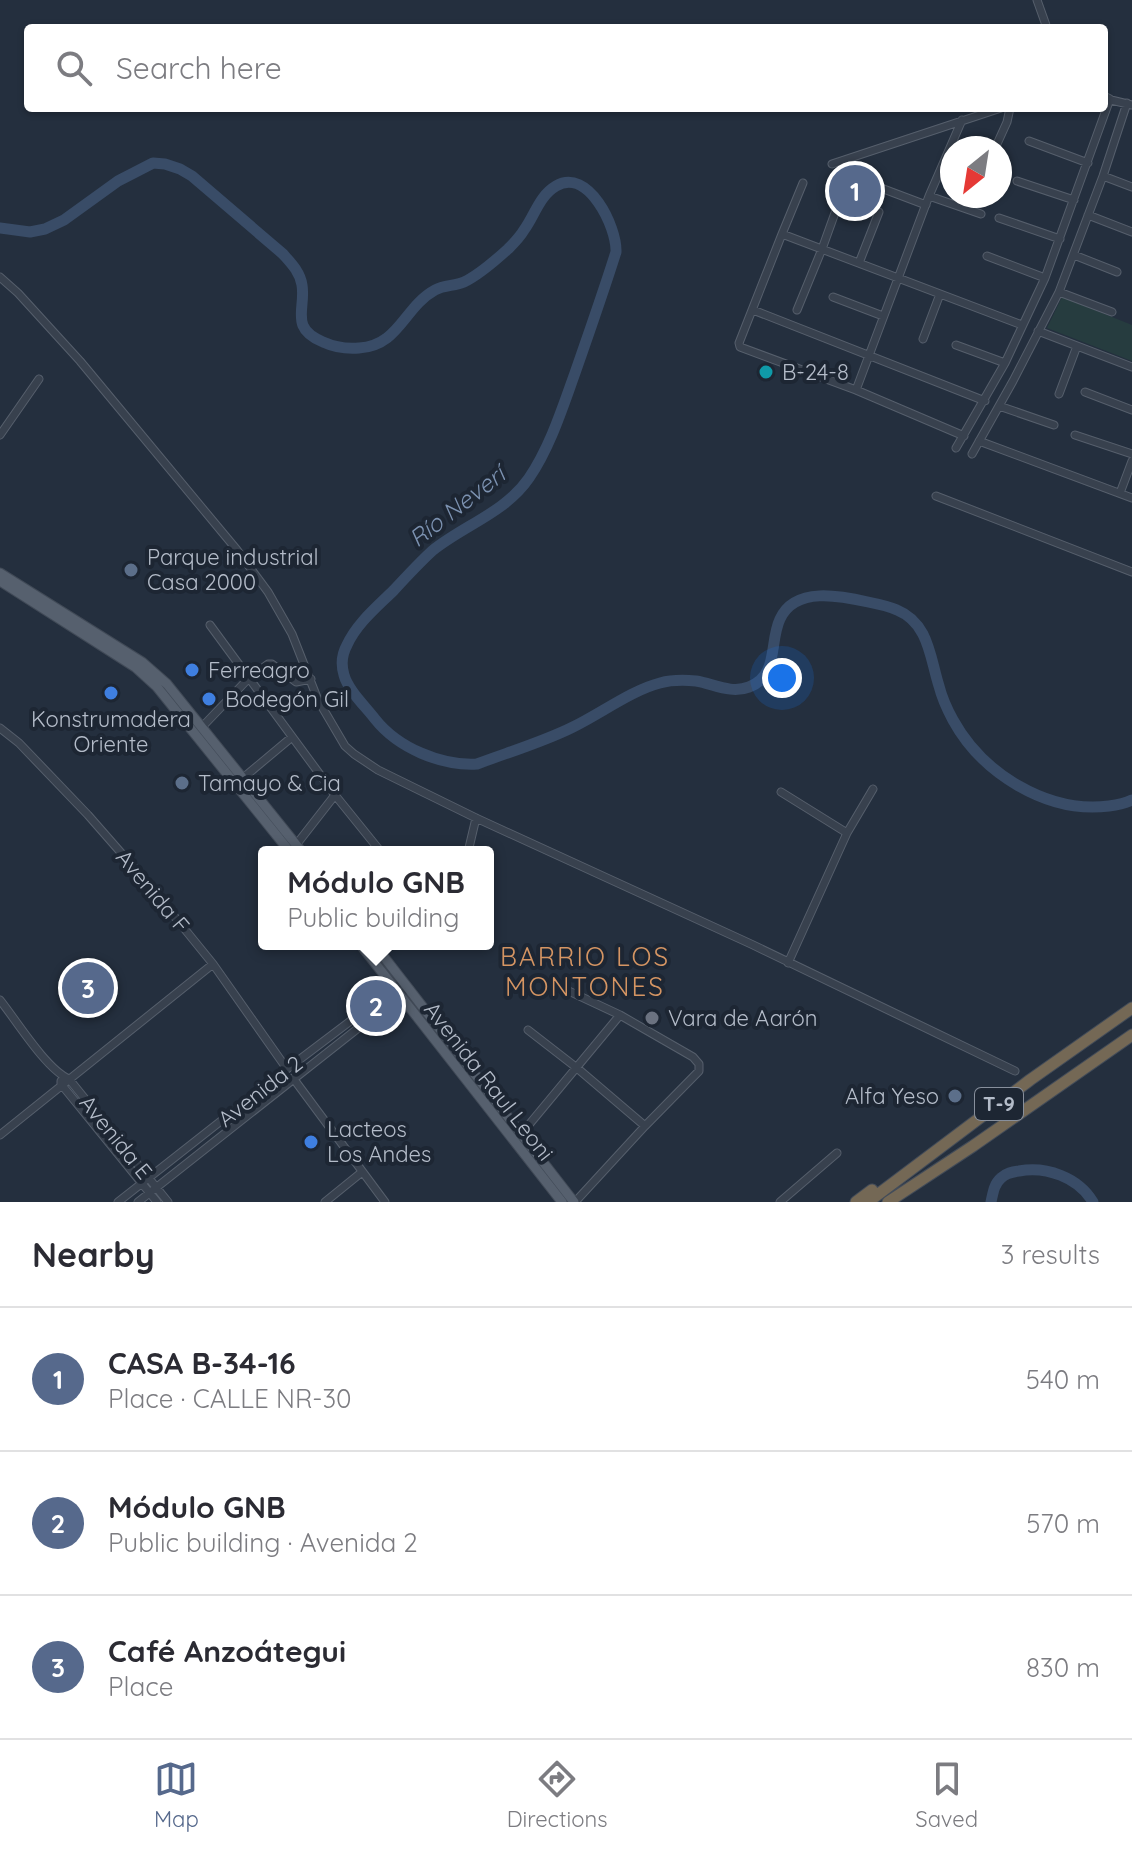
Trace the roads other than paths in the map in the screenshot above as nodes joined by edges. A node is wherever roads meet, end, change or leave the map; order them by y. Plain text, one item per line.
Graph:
1 (1037, 0) edge
2 (1046, 24) edge
3 (1108, 99) edge
4 (1129, 104) edge
5 (988, 112) edge
6 (1009, 112) edge
7 (1102, 112) edge
8 (962, 120) junction
9 (956, 136) edge
10 (1001, 136) edge
11 (1029, 141) dead end
12 (1088, 163) junction
13 (832, 164) dead end
14 (940, 175) edge
15 (1103, 176) junction
16 (1017, 181) dead end
17 (865, 182) dead end
18 (803, 183) dead end
19 (845, 185) dead end
20 (1132, 187) edge
21 (927, 200) junction
22 (1074, 200) junction
23 (879, 212) dead end
24 (981, 214) dead end
25 (1088, 215) junction
26 (999, 218) dead end
27 (1132, 232) edge
28 (782, 234) junction
29 (1060, 239) junction
30 (822, 249) junction
31 (1074, 255) junction
32 (987, 256) dead end
33 (859, 263) junction
34 (1117, 272) dead end
35 (0, 277) edge
36 (897, 277) junction
37 (1045, 278) junction
38 (1059, 292) junction
39 (940, 294) junction
40 (833, 297) dead end
41 (753, 310) junction
42 (797, 310) dead end
43 (1112, 312) dead end
44 (883, 316) junction
45 (1022, 325) junction
46 (1038, 331) junction
47 (923, 339) dead end
48 (956, 345) dead end
49 (1077, 346) junction
50 (869, 355) junction
51 (1005, 363) junction
52 (1132, 367) edge
53 (39, 379) dead end
54 (856, 390) junction
55 (1085, 392) dead end
56 (1059, 394) dead end
57 (985, 401) junction
58 (999, 406) junction
59 (1132, 410) edge
60 (1054, 425) dead end
61 (0, 435) edge
62 (1075, 435) dead end
63 (964, 436) junction
64 (979, 441) junction
65 (956, 448) dead end
66 (972, 454) dead end
67 (1132, 454) edge
68 (1132, 461) edge
69 (1120, 493) junction
70 (936, 496) dead end
71 (1132, 498) edge
72 (1132, 572) edge
73 (0, 573) edge
74 (0, 581) edge
75 (210, 625) dead end
76 (248, 679) junction
77 (311, 679) junction
78 (202, 727) junction
79 (0, 728) edge
80 (292, 737) junction
81 (243, 778) junction
82 (873, 789) dead end
83 (781, 792) dead end
84 (335, 795) junction
85 (476, 818) junction
86 (847, 833) junction
87 (293, 846) edge
88 (293, 846) edge
89 (299, 846) edge
90 (376, 846) edge
91 (469, 846) edge
92 (364, 950) edge
93 (379, 950) edge
94 (788, 963) junction
95 (213, 964) junction
96 (406, 985) junction
97 (558, 986) dead end
98 (396, 992) junction
99 (0, 1000) edge
100 (1132, 1008) edge
101 (620, 1015) junction
102 (528, 1030) dead end
103 (1132, 1035) edge
104 (577, 1068) junction
105 (287, 1069) junction
106 (1015, 1071) dead end
107 (293, 1078) junction
108 (64, 1079) junction
109 (645, 1126) junction
110 (522, 1133) junction
111 (0, 1135) edge
112 (950, 1140) junction
113 (964, 1152) junction
114 (837, 1153) dead end
115 (362, 1172) junction
116 (146, 1180) junction
117 (153, 1190) junction
118 (118, 1202) edge
119 (138, 1202) edge
120 (157, 1202) edge
121 (168, 1202) edge
122 (325, 1202) edge
123 (385, 1202) edge
124 (562, 1202) edge
125 (575, 1202) edge
126 (780, 1202) edge
127 (856, 1202) edge
128 (868, 1202) edge
129 (888, 1202) edge
130 (901, 1202) edge

1 - 2 street
3 - 4 street
4 - 15 street
5 - 8 street
6 - 10 street
7 - 12 street
8 - 9 street
8 - 13 street
11 - 12 street
12 - 22 street
14 - 21 street
15 - 20 street
15 - 25 street
16 - 22 street
17 - 21 street
18 - 28 street
19 - 30 street
21 - 24 street
21 - 36 street
22 - 29 street
23 - 33 street
25 - 27 street
25 - 31 street
26 - 29 street
28 - 30 street
28 - 41 street
29 - 37 street
30 - 33 street
30 - 42 street
31 - 34 street
31 - 38 street
32 - 37 street
33 - 36 street
35 - 77 street
36 - 39 street
36 - 44 street
37 - 45 street
38 - 43 street
38 - 46 street
39 - 45 street
39 - 47 street
40 - 44 street
41 - 50 street
41 - 54 street
44 - 50 street
45 - 51 street
46 - 49 street
46 - 58 street
48 - 51 street
49 - 52 street
49 - 56 street
50 - 54 street
50 - 57 street
51 - 57 street
53 - 61 street
54 - 63 street
55 - 59 street
57 - 63 street
58 - 60 street
58 - 64 street
62 - 67 street
63 - 65 street
64 - 66 street
64 - 69 street
68 - 69 street
69 - 71 street
70 - 72 street
73 - 78 main road
74 - 87 main road
75 - 76 street
76 - 77 street
76 - 78 street
76 - 80 street
77 - 85 street
78 - 81 main road
79 - 95 street, Avenida F
80 - 81 street
80 - 84 street
81 - 88 main road
82 - 86 street
83 - 86 street
84 - 89 street
84 - 90 street
85 - 91 street
85 - 94 street
86 - 94 street
92 - 98 main road, Avenida Raul Leoni
93 - 96 main road, Avenida Raul Leoni
94 - 106 street
95 - 105 street, Avenida F
95 - 108 street
96 - 98 street, Avenida 2
96 - 110 main road, Avenida Raul Leoni
97 - 101 street
98 - 105 street, Avenida 2
98 - 107 street, Avenida 2
98 - 124 main road, Avenida Raul Leoni
99 - 108 street, Avenida E
100 - 112 highway, T-9
101 - 104 street
101 - 109 street
102 - 104 street
103 - 113 highway, T-9
104 - 109 street
104 - 110 street
105 - 116 street, Avenida 2
107 - 115 street
107 - 117 street, Avenida 2
108 - 111 street
108 - 116 street, Avenida E
109 - 125 street
110 - 125 main road, Avenida Raul Leoni
112 - 127 highway, T-9
112 - 128 highway, T-9
113 - 129 highway, T-9
113 - 130 highway, T-9
114 - 126 street
115 - 122 street
115 - 123 street
116 - 117 street, Avenida E
116 - 118 street, Avenida 2
117 - 119 street, Avenida 2
117 - 120 street, Avenida E
117 - 121 street, Avenida E

